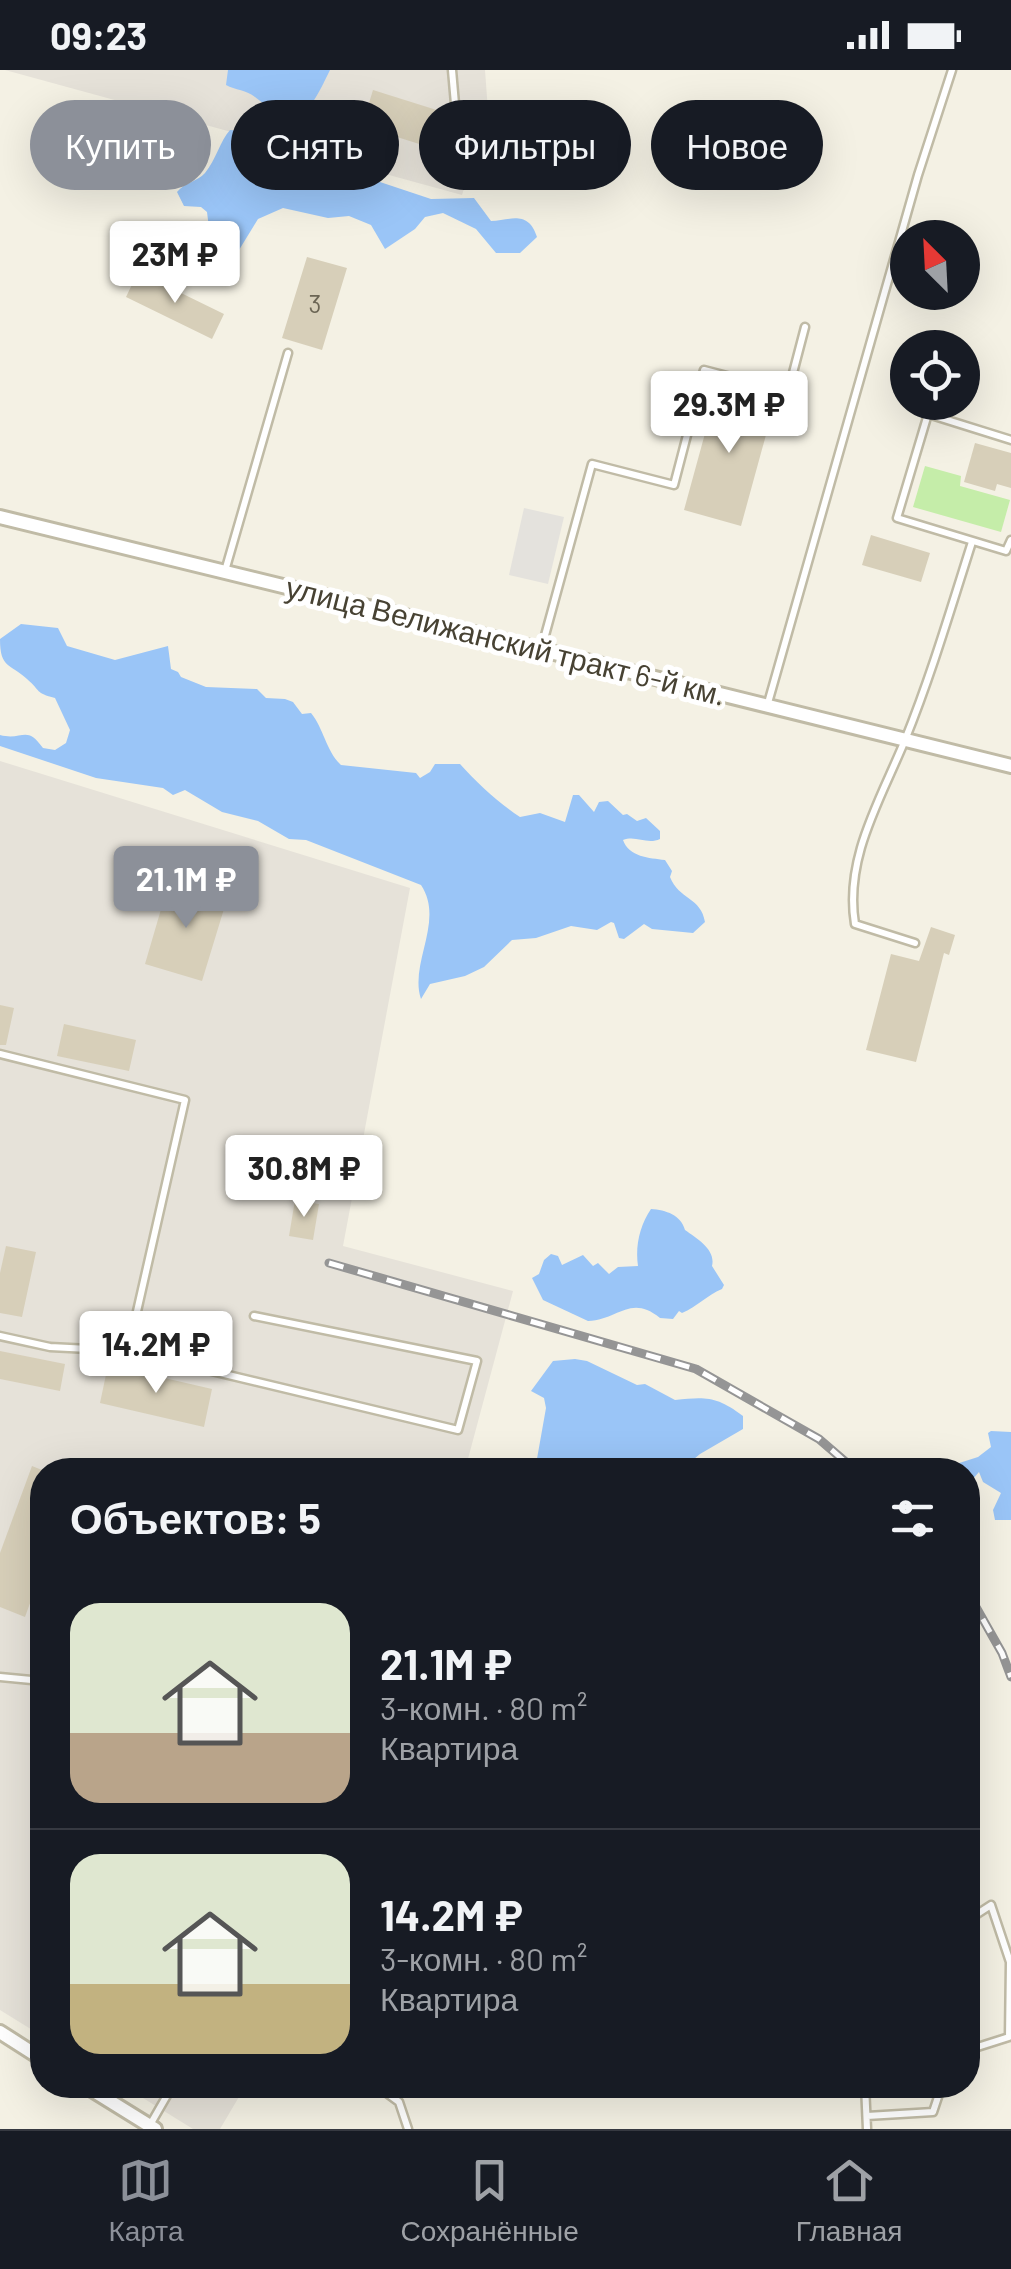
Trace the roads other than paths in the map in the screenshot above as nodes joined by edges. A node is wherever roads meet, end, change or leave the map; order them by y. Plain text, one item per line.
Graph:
1 (452, 70) edge
2 (952, 70) edge
3 (455, 100) edge
4 (805, 327) dead end
5 (288, 353) dead end
6 (1011, 440) edge
7 (0, 517) edge
8 (1011, 540) edge
9 (972, 542) junction
10 (224, 572) junction
11 (541, 651) junction
12 (768, 703) junction
13 (906, 739) junction
14 (1011, 766) edge
15 (915, 942) dead end
16 (0, 1054) edge
17 (254, 1316) dead end
18 (0, 1336) edge
19 (128, 1351) junction
20 (0, 1676) edge
21 (30, 1680) edge
22 (980, 1912) edge
23 (0, 2032) edge
24 (980, 2046) edge
25 (30, 2051) edge
26 (105, 2098) edge
27 (167, 2098) edge
28 (394, 2098) edge
29 (866, 2098) edge
30 (938, 2098) edge
31 (867, 2116) junction
32 (152, 2128) edge
33 (408, 2129) edge
34 (867, 2129) edge

1 - 3 lane
2 - 12 lane
4 - 11 lane
5 - 10 lane
6 - 9 lane
7 - 10 street, улица Велижанский тракт 6-й км.
8 - 9 lane
9 - 13 lane
10 - 11 street, улица Велижанский тракт 6-й км.
11 - 12 street, улица Велижанский тракт 6-й км.
12 - 13 street, улица Велижанский тракт 6-й км.
13 - 14 street, улица Велижанский тракт 6-й км.
13 - 15 lane
16 - 19 lane
17 - 19 lane
18 - 19 lane
20 - 21 lane
22 - 24 lane
23 - 25 street
26 - 32 street
27 - 32 lane
28 - 33 lane
29 - 31 lane
30 - 31 lane
31 - 34 lane

